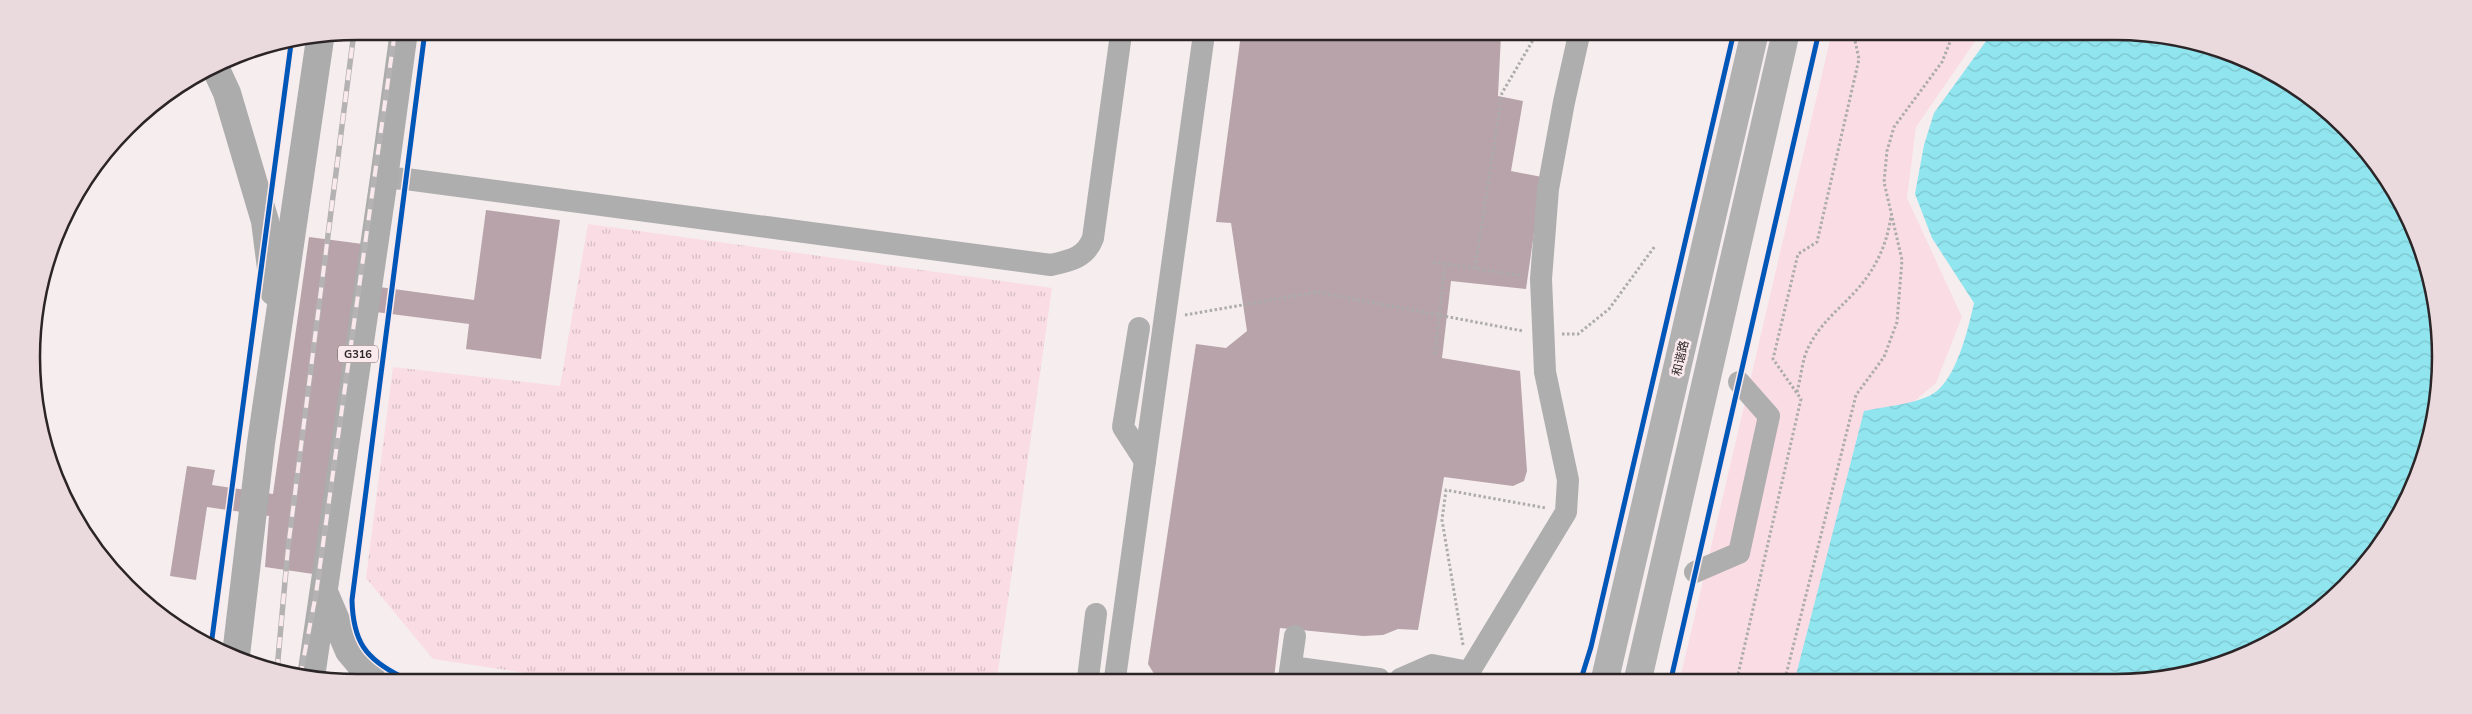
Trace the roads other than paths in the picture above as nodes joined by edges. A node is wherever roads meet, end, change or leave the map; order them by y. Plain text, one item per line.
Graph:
1 (403, 40) edge
2 (1120, 40) edge
3 (1203, 40) edge
4 (1579, 40) edge
5 (1753, 40) edge
6 (1784, 40) edge
7 (319, 43) edge
8 (217, 73) edge
9 (384, 178) junction
10 (279, 324) junction
11 (1139, 328) dead end
12 (1739, 382) dead end
13 (1145, 461) junction
14 (1695, 572) dead end
15 (322, 587) junction
16 (1096, 614) dead end
17 (1295, 636) dead end
18 (237, 650) edge
19 (312, 670) edge
20 (1290, 673) edge
21 (368, 674) edge
22 (1088, 674) edge
23 (1116, 674) edge
24 (1308, 674) edge
25 (1411, 674) edge
26 (1464, 674) edge
27 (1468, 674) edge
28 (1606, 674) edge
29 (1639, 674) edge

1 - 9 highway, G316
2 - 9 lane
3 - 13 lane
4 - 27 lane
5 - 28 main road, 和谐路
6 - 29 main road
7 - 10 highway
8 - 10 highway
9 - 15 highway, G316
10 - 18 highway
11 - 13 lane
12 - 14 lane
13 - 23 lane
15 - 19 highway, G316
15 - 21 highway
16 - 22 lane
17 - 20 lane
20 - 24 lane
25 - 26 lane

